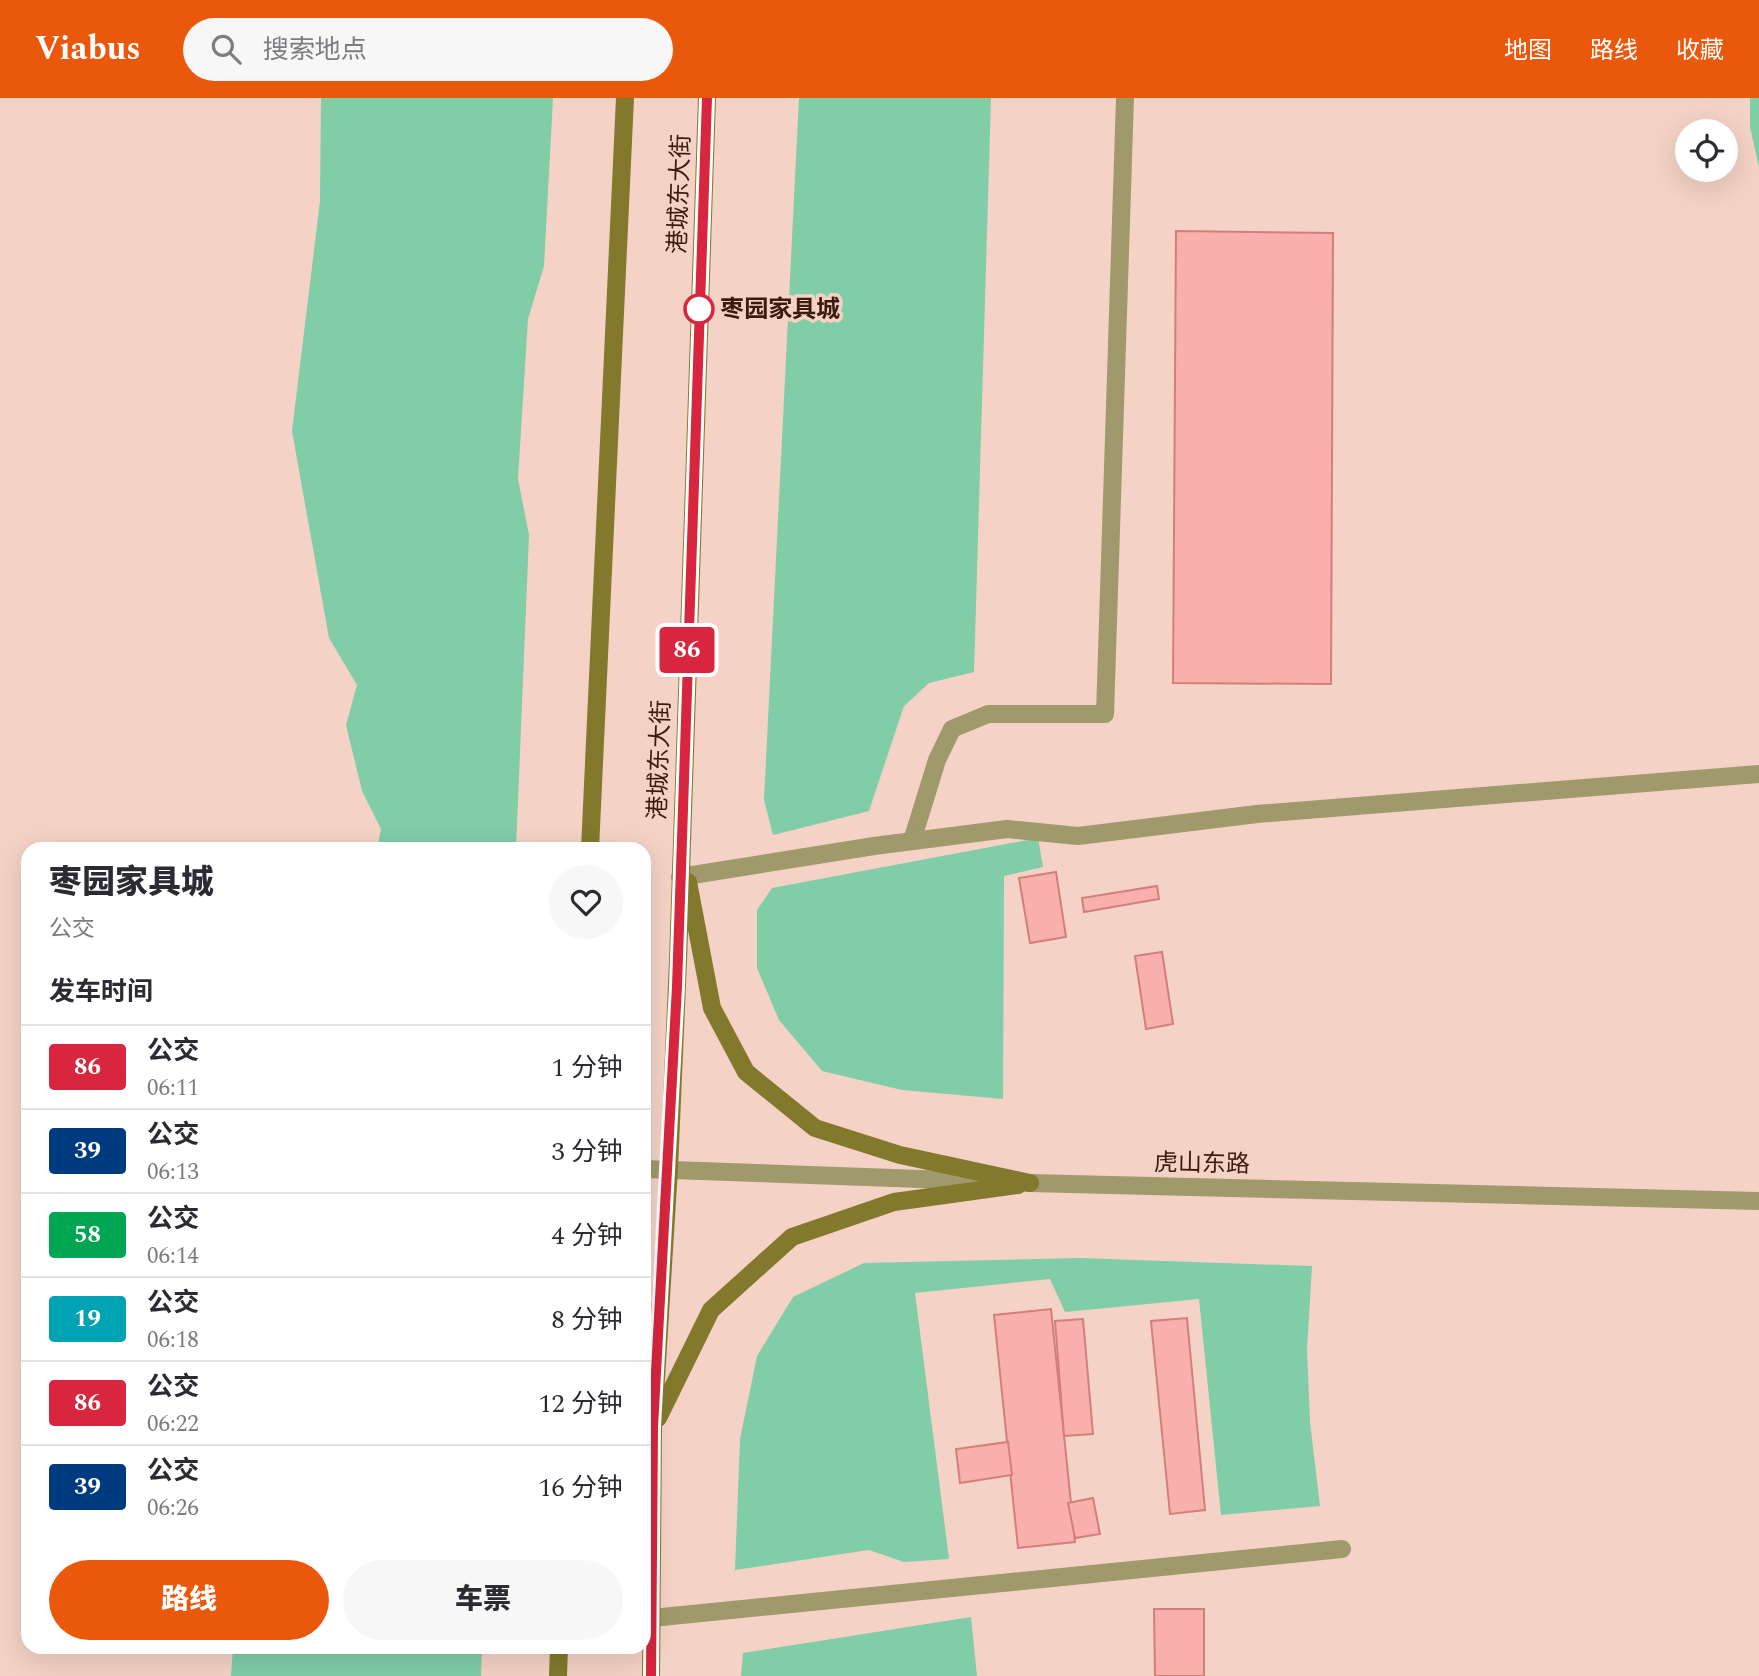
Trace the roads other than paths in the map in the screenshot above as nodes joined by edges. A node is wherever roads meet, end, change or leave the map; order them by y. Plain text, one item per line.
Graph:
1 (625, 98) edge
2 (707, 98) edge
3 (1125, 98) edge
4 (1759, 775) edge
5 (590, 842) edge
6 (912, 842) junction
7 (683, 877) junction
8 (651, 1169) edge
9 (669, 1170) junction
10 (1030, 1183) junction
11 (1759, 1201) edge
12 (653, 1427) junction
13 (1342, 1549) dead end
14 (652, 1618) junction
15 (651, 1647) edge
16 (559, 1654) edge
17 (651, 1654) edge
18 (558, 1676) edge
19 (650, 1676) edge

1 - 5 main road
2 - 7 main road, 港城东大街
3 - 6 street
4 - 6 street
6 - 7 street
7 - 9 main road, 港城东大街
7 - 10 main road
8 - 9 street, 虎山东路
9 - 10 street, 虎山东路
9 - 12 main road, 港城东大街
10 - 11 street, 虎山东路
10 - 12 main road
12 - 14 main road, 港城东大街
13 - 14 street
14 - 15 main road, 港城东大街
16 - 18 main road
17 - 19 main road, 港城东大街

